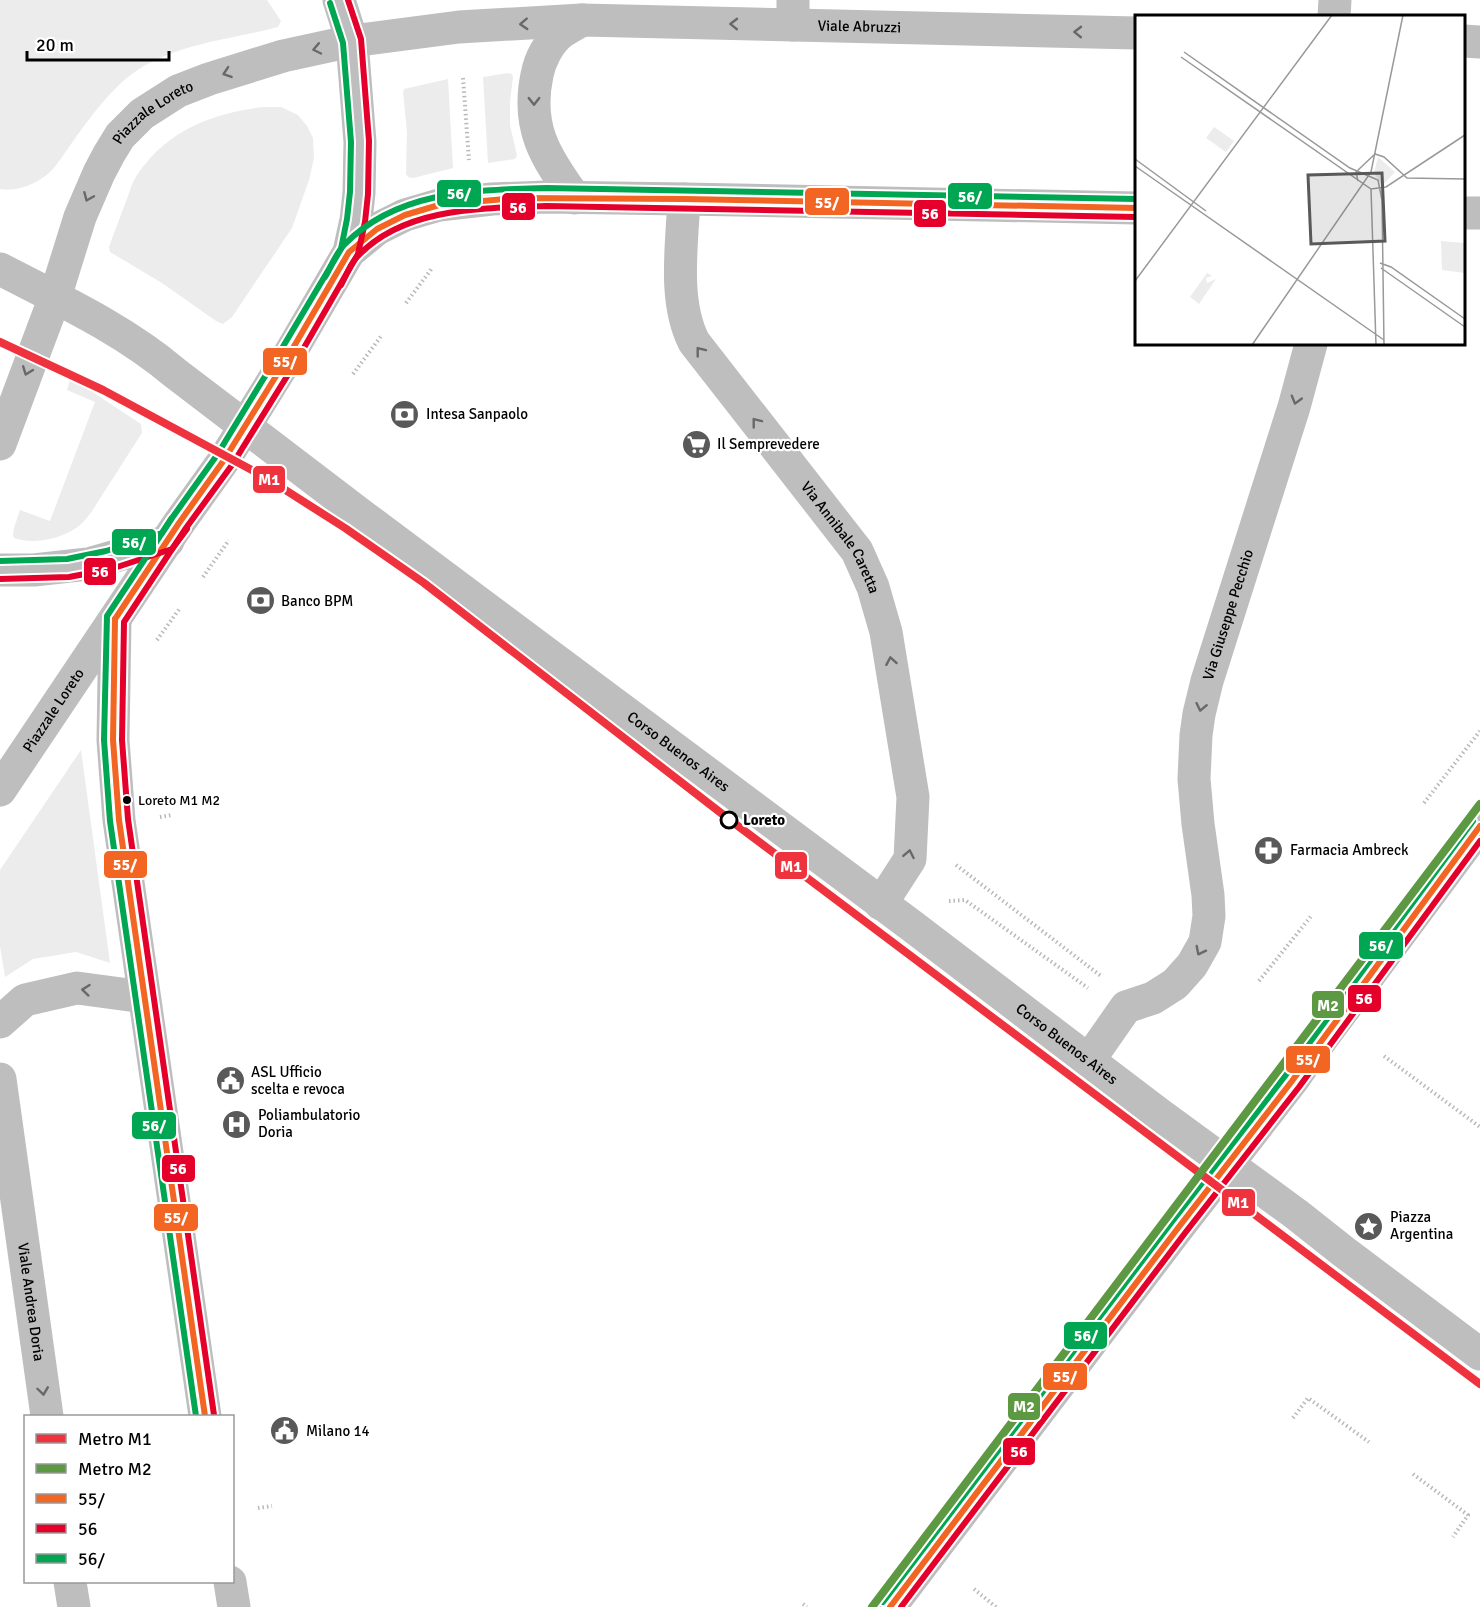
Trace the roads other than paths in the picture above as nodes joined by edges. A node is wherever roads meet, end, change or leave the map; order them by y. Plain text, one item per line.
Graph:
1 (339, 0) edge
2 (1335, 0) edge
3 (793, 13) edge
4 (1334, 15) edge
5 (582, 20) junction
6 (1135, 33) edge
7 (351, 41) junction
8 (1465, 41) edge
9 (1480, 42) edge
10 (575, 198) junction
11 (684, 199) junction
12 (1135, 208) edge
13 (349, 252) junction
14 (0, 268) edge
15 (55, 297) junction
16 (1311, 345) edge
17 (245, 426) junction
18 (0, 444) edge
19 (168, 541) junction
20 (0, 570) edge
21 (115, 619) junction
22 (0, 790) edge
23 (1480, 826) edge
24 (881, 904) junction
25 (144, 997) junction
26 (0, 1022) edge
27 (1089, 1060) junction
28 (0, 1079) edge
29 (1228, 1163) junction
30 (8, 1183) edge
31 (1480, 1354) edge
32 (47, 1415) edge
33 (205, 1415) edge
34 (70, 1583) edge
35 (230, 1583) edge
36 (74, 1607) edge
37 (234, 1607) edge
38 (890, 1607) edge

1 - 7 main road, Piazzale Loreto
2 - 4 main road
3 -> 5 main road, Viale Abruzzi
6 -> 3 main road, Viale Abruzzi
5 -> 7 main road, Viale Abruzzi
5 -> 10 main road
7 - 13 main road, Piazzale Loreto
7 -> 15 main road, Piazzale Loreto
8 - 9 main road
10 - 11 main road
10 - 13 main road
11 - 12 main road
24 -> 11 main road, Via Annibale Caretta
13 - 17 main road, Piazzale Loreto
14 - 15 main road
15 - 17 main road
15 -> 18 main road, Piazzale Loreto
16 -> 27 main road, Via Giuseppe Pecchio
17 - 19 main road, Piazzale Loreto
17 - 24 main road, Corso Buenos Aires
19 - 20 main road
19 - 21 main road, Piazzale Loreto
21 - 22 main road, Piazzale Loreto
21 - 25 main road
23 - 29 main road
24 - 27 main road, Corso Buenos Aires
25 -> 26 main road
25 - 33 main road
27 - 29 main road, Corso Buenos Aires
28 - 30 main road, Viale Andrea Doria
29 - 31 main road
29 - 38 main road
30 -> 32 main road, Viale Andrea Doria
34 - 36 main road
35 - 37 main road

